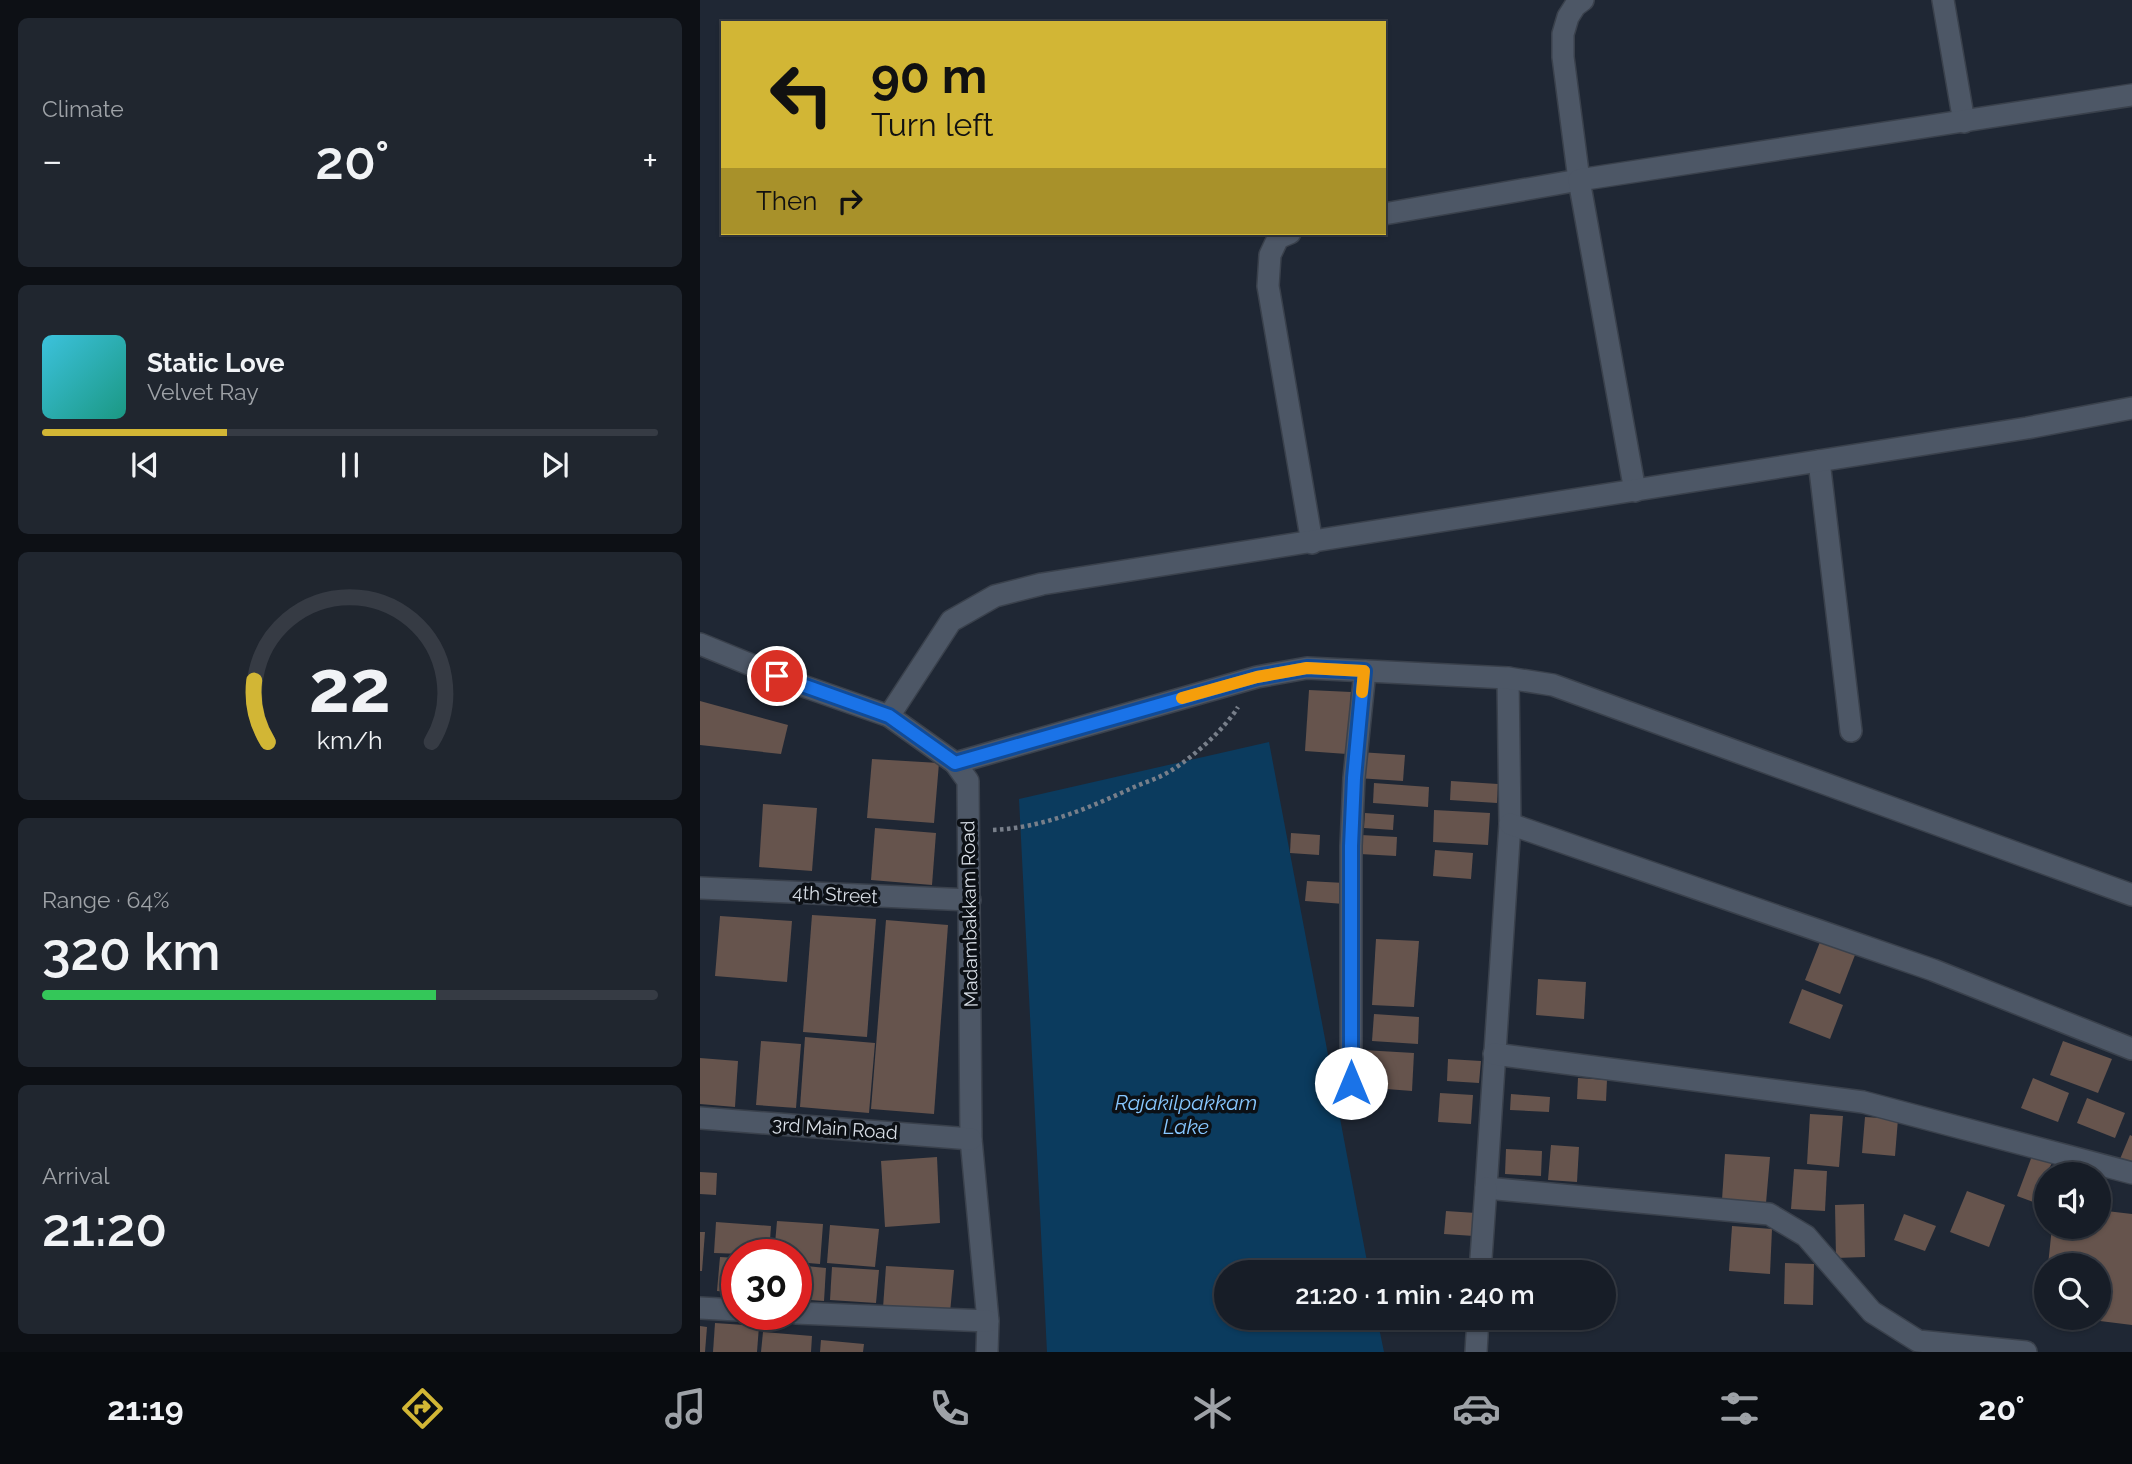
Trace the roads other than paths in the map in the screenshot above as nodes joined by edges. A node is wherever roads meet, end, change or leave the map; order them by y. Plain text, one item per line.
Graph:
1 (1583, 0) edge
2 (1943, 0) edge
3 (2132, 95) edge
4 (1964, 122) junction
5 (1579, 180) junction
6 (1386, 214) edge
7 (1285, 235) edge
8 (2132, 408) edge
9 (1819, 461) junction
10 (1635, 491) junction
11 (1312, 542) junction
12 (700, 644) edge
13 (1364, 671) junction
14 (1508, 678) junction
15 (889, 716) junction
16 (1851, 731) dead end
17 (955, 763) junction
18 (1510, 824) junction
19 (700, 888) edge
20 (2132, 895) edge
21 (970, 900) junction
22 (2132, 1049) edge
23 (1494, 1054) junction
24 (1351, 1083) dead end
25 (700, 1118) edge
26 (971, 1139) junction
27 (2132, 1173) edge
28 (1486, 1188) junction
29 (1481, 1260) edge
30 (700, 1308) edge
31 (721, 1309) edge
32 (812, 1314) edge
33 (988, 1321) junction
34 (1477, 1330) edge
35 (988, 1352) edge
36 (1476, 1352) edge
37 (2026, 1352) edge

1 - 5 street
2 - 4 street
3 - 4 street
4 - 5 street
5 - 6 street
5 - 10 street
7 - 11 street
8 - 9 street
9 - 10 street
9 - 16 street
10 - 11 street
11 - 15 street
12 - 15 street
13 - 14 street
13 - 17 street
13 - 24 street
14 - 18 street
14 - 20 street
15 - 17 street
17 - 21 street, Madambakkam Road
18 - 22 street
18 - 23 street
19 - 21 street, 4th Street
21 - 26 street, Madambakkam Road
23 - 27 street
23 - 28 street
25 - 26 street, 3rd Main Road
26 - 33 street, Madambakkam Road
28 - 29 street
28 - 37 street
30 - 31 street
32 - 33 street
33 - 35 street, Madambakkam Road
34 - 36 street

